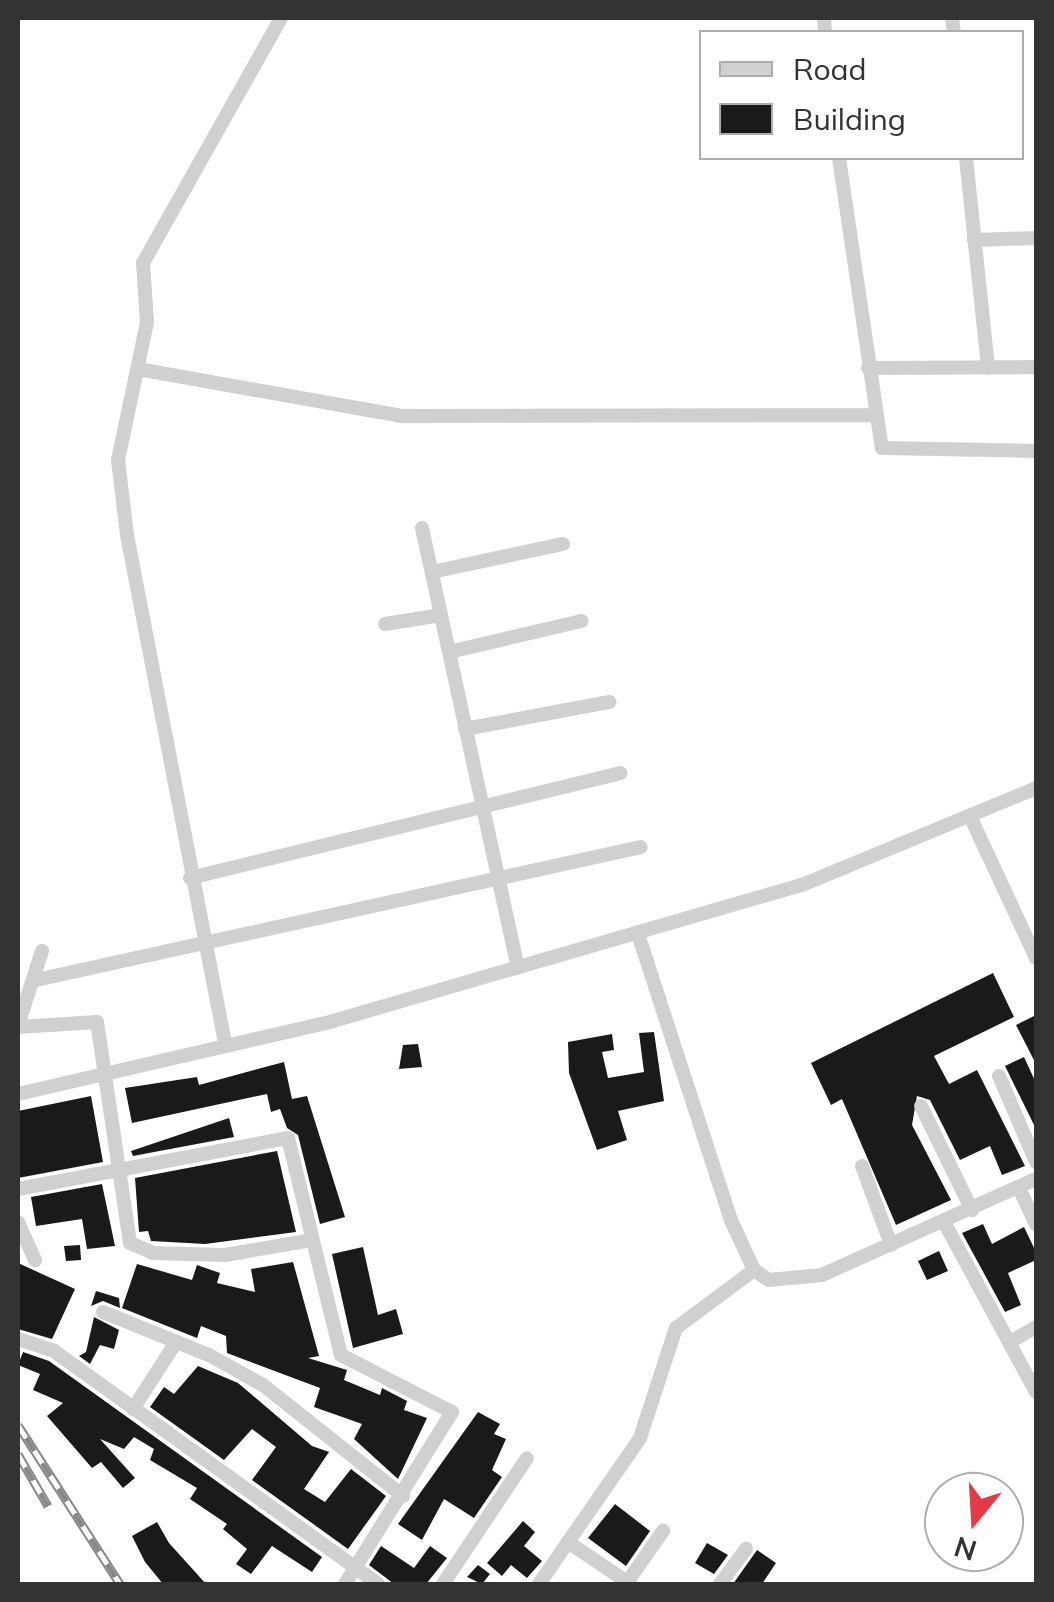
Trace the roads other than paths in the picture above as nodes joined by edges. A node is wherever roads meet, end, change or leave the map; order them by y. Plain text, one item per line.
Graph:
1 (281, 18) edge
2 (839, 160) edge
3 (966, 160) edge
4 (1036, 238) edge
5 (974, 240) junction
6 (1036, 367) edge
7 (868, 368) junction
8 (988, 368) junction
9 (138, 369) junction
10 (876, 415) junction
11 (1036, 451) edge
12 (422, 528) dead end
13 (563, 544) dead end
14 (432, 572) junction
15 (441, 615) junction
16 (581, 621) dead end
17 (385, 624) dead end
18 (449, 652) junction
19 (609, 702) dead end
20 (466, 729) junction
21 (620, 773) dead end
22 (1036, 788) edge
23 (482, 805) junction
24 (970, 816) junction
25 (641, 847) dead end
26 (190, 878) junction
27 (498, 880) junction
28 (638, 934) junction
29 (204, 940) junction
30 (42, 951) dead end
31 (1036, 958) edge
32 (518, 968) junction
33 (36, 980) junction
34 (18, 1026) edge
35 (226, 1044) junction
36 (106, 1072) junction
37 (999, 1076) dead end
38 (18, 1094) edge
39 (920, 1106) dead end
40 (1036, 1162) edge
41 (862, 1166) dead end
42 (118, 1171) junction
43 (1036, 1179) edge
44 (1019, 1188) junction
45 (18, 1189) edge
46 (972, 1210) junction
47 (18, 1222) edge
48 (944, 1222) junction
49 (1036, 1224) edge
50 (312, 1240) junction
51 (892, 1245) junction
52 (35, 1260) dead end
53 (754, 1270) junction
54 (103, 1312) dead end
55 (1036, 1327) edge
56 (18, 1339) edge
57 (176, 1342) junction
58 (1010, 1342) junction
59 (1036, 1392) edge
60 (133, 1409) junction
61 (527, 1458) dead end
62 (403, 1496) junction
63 (663, 1531) dead end
64 (568, 1542) junction
65 (746, 1549) dead end
66 (355, 1568) junction
67 (344, 1584) edge
68 (378, 1584) edge
69 (443, 1584) edge
70 (539, 1584) edge
71 (628, 1584) edge
72 (720, 1584) edge

1 - 9 street
2 - 7 street
3 - 5 street
4 - 5 street
5 - 8 street
6 - 8 street
7 - 8 street
7 - 10 street
9 - 10 street
9 - 26 street
10 - 11 street
12 - 14 street
13 - 14 street
14 - 15 street
15 - 17 street
15 - 18 street
16 - 18 street
18 - 20 street
19 - 20 street
20 - 23 street
21 - 23 street
22 - 24 street
23 - 26 street
23 - 27 street
24 - 28 street
24 - 31 street
25 - 27 street
26 - 29 street
27 - 29 street
27 - 32 street
28 - 32 street
28 - 53 street
29 - 33 street
29 - 35 street
30 - 33 street
32 - 35 street
33 - 34 street
34 - 36 street
35 - 36 street
36 - 38 street
36 - 42 street
37 - 40 street
39 - 46 street
41 - 51 street
42 - 45 street
42 - 50 street
42 - 50 street
43 - 44 street
44 - 46 street
44 - 49 street
46 - 48 street
47 - 52 street
48 - 51 street
48 - 58 street
50 - 62 street
51 - 53 street
53 - 64 street
54 - 57 street
55 - 58 street
56 - 60 street
57 - 60 street
57 - 62 street
58 - 59 street
60 - 66 street
61 - 69 street
62 - 66 street
63 - 71 street
64 - 70 street
64 - 71 street
65 - 72 street
66 - 67 street
66 - 68 street

